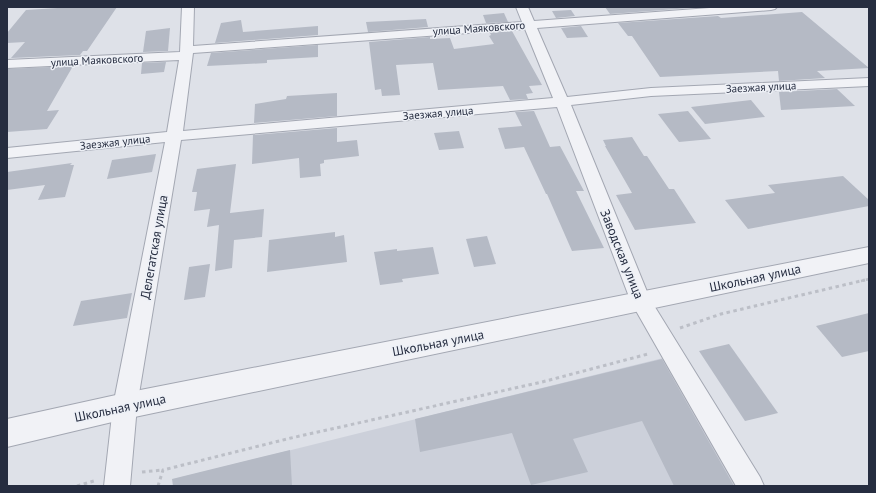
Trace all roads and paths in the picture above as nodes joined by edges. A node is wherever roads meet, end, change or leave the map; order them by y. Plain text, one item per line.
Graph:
1 (188, 7) edge
2 (771, 7) edge
3 (525, 15) edge
4 (186, 53) junction
5 (7, 64) edge
6 (869, 82) edge
7 (562, 102) junction
8 (174, 136) junction
9 (7, 153) edge
10 (869, 255) edge
11 (869, 279) edge
12 (641, 302) junction
13 (660, 335) junction
14 (125, 406) junction
15 (7, 433) edge
16 (117, 486) edge
17 (158, 486) edge
18 (751, 486) edge

1 - 4 street, Делегатская улица
2 - 3 street, улица Маяковского
3 - 4 street, улица Маяковского
3 - 7 street, Заводская улица
4 - 5 street, улица Маяковского
4 - 8 street, Делегатская улица
6 - 7 street, Заезжая улица
7 - 8 street, Заезжая улица
7 - 12 street, Заводская улица
8 - 9 street, Заезжая улица
8 - 14 street, Делегатская улица
10 - 12 street, Школьная улица
11 - 13 path
12 - 13 street, Заводская улица
12 - 14 street, Школьная улица
13 - 17 path
13 - 18 street, Заводская улица
14 - 15 street, Школьная улица
14 - 16 street, Делегатская улица

